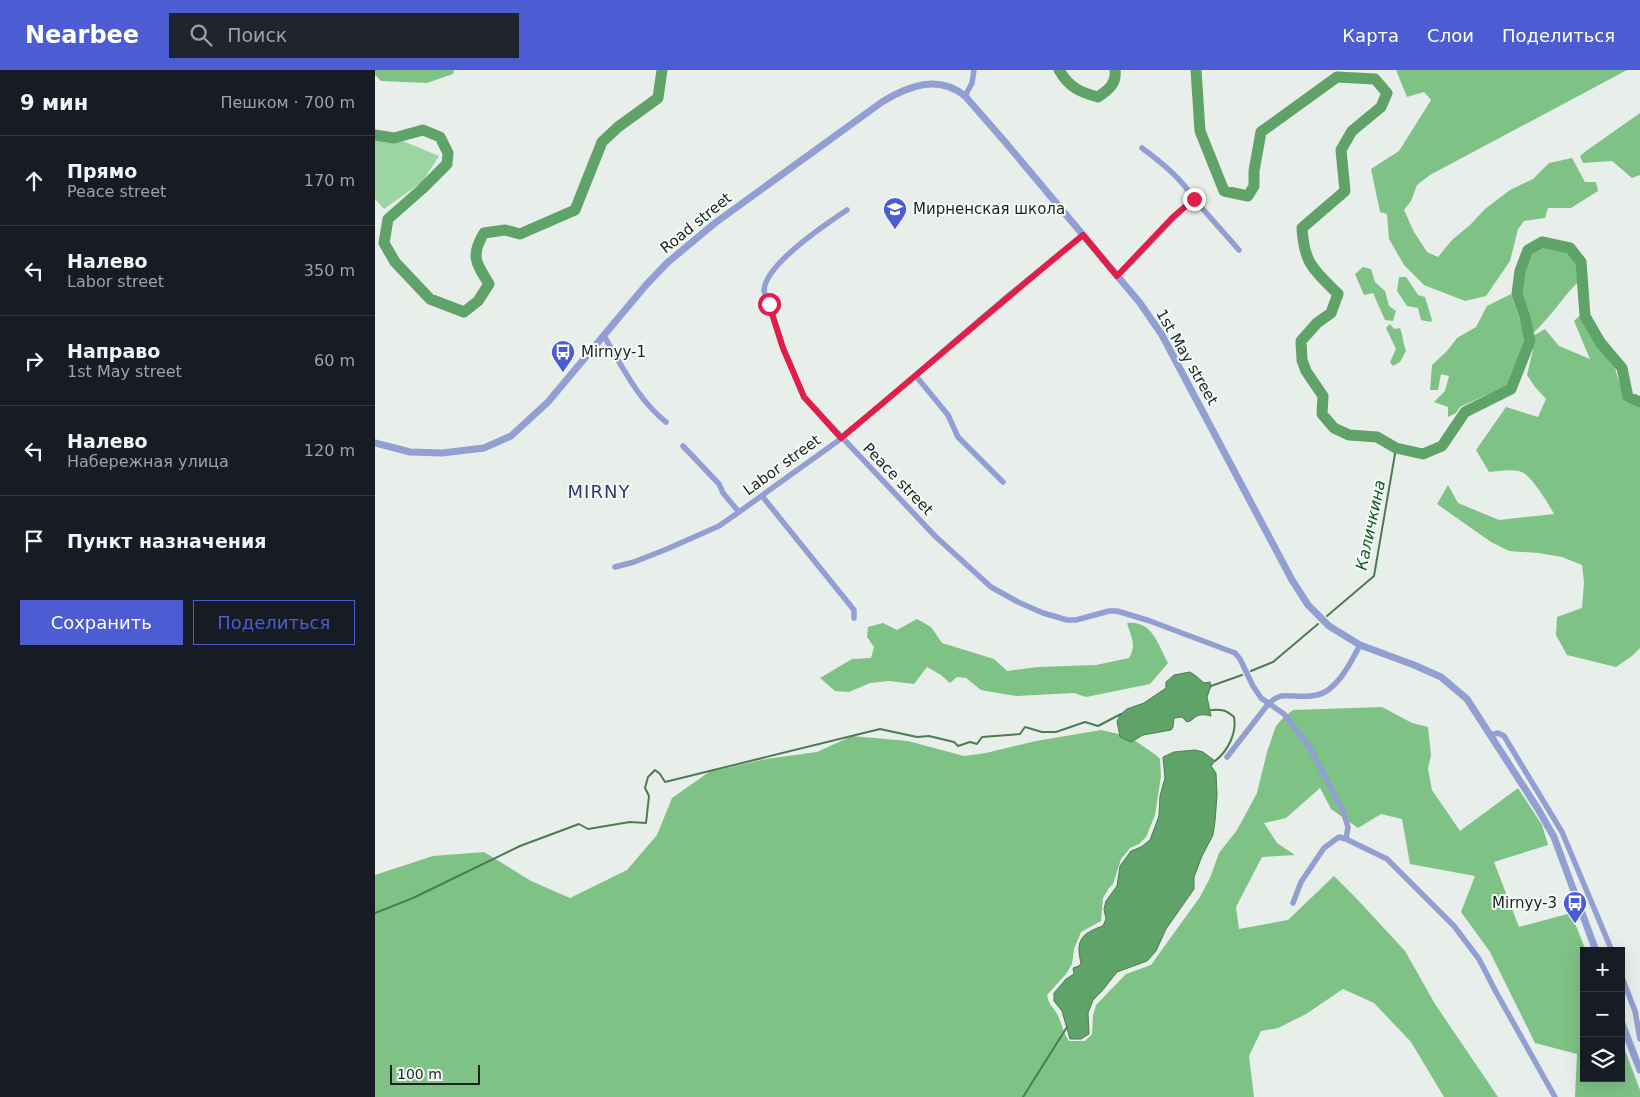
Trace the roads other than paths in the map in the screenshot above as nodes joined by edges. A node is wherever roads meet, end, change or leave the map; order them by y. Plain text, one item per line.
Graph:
1 (974, 70) edge
2 (965, 96) junction
3 (1142, 148) dead end
4 (1194, 199) junction
5 (847, 210) dead end
6 (1083, 235) junction
7 (1239, 250) dead end
8 (1117, 276) junction
9 (604, 336) junction
10 (916, 376) junction
11 (667, 422) dead end
12 (841, 438) junction
13 (375, 443) edge
14 (683, 446) dead end
15 (1003, 482) dead end
16 (762, 496) junction
17 (739, 512) junction
18 (615, 567) dead end
19 (854, 618) dead end
20 (1360, 645) junction
21 (1269, 703) junction
22 (1491, 735) junction
23 (1227, 757) dead end
24 (1346, 839) junction
25 (1579, 870) junction
26 (1568, 875) junction
27 (1293, 903) dead end
28 (1595, 947) edge
29 (1610, 947) edge
30 (1625, 985) edge
31 (1625, 1031) edge
32 (1640, 1039) edge
33 (1640, 1068) edge
34 (1555, 1097) edge

1 - 2 street
2 - 6 street, 1st May street
2 - 9 street, Road street
3 - 4 street
4 - 7 street
4 - 8 street
5 - 12 street, Peace street
6 - 8 street, 1st May street
6 - 10 street, Labor street
8 - 20 street, 1st May street
9 - 11 street
9 - 13 street, Road street
10 - 12 street, Labor street
10 - 15 street
12 - 16 street, Labor street
12 - 21 street, Peace street
14 - 17 street
16 - 17 street, Labor street
16 - 19 street
17 - 18 street, Labor street
20 - 21 street
20 - 22 street, 1st May street
21 - 23 street
21 - 24 street, Peace street
22 - 25 street
22 - 26 street, 1st May street
24 - 27 street
24 - 34 street
25 - 26 street
25 - 29 street
26 - 28 street, 1st May street
30 - 32 street
31 - 33 street

